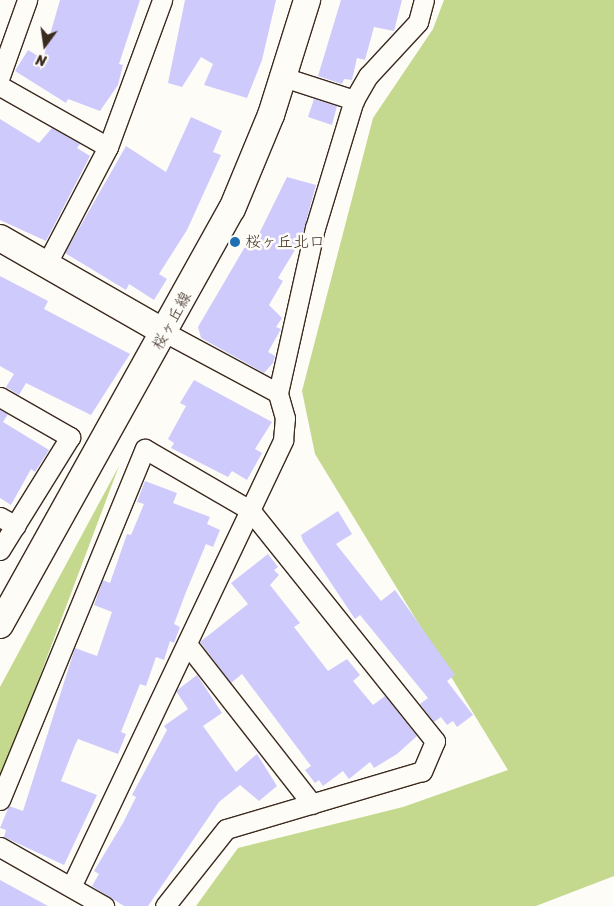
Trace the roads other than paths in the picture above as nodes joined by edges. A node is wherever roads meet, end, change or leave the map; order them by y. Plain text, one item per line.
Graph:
1 (27, 0) edge
2 (162, 0) edge
3 (307, 0) edge
4 (424, 0) edge
5 (0, 76) edge
6 (283, 77) junction
7 (0, 86) edge
8 (354, 100) junction
9 (108, 147) junction
10 (0, 238) edge
11 (46, 265) junction
12 (166, 333) junction
13 (278, 393) junction
14 (0, 397) edge
15 (250, 510) junction
16 (0, 516) edge
17 (16, 526) junction
18 (0, 550) edge
19 (0, 625) edge
20 (187, 644) junction
21 (0, 800) edge
22 (312, 804) junction
23 (0, 847) edge
24 (71, 887) junction
25 (104, 906) edge
26 (165, 906) edge

1 - 5 street
2 - 9 street
3 - 6 street, 桜ヶ丘線
4 - 8 street
6 - 8 street
6 - 12 street, 桜ヶ丘線
7 - 9 street
8 - 13 street
9 - 11 street
10 - 11 street
11 - 12 street
12 - 13 street
12 - 19 street, 桜ヶ丘線
13 - 15 street
14 - 17 street
15 - 20 street
15 - 21 street
15 - 22 street
16 - 17 street
17 - 18 street
20 - 22 street
20 - 24 street
22 - 26 street
23 - 24 street
24 - 25 street

